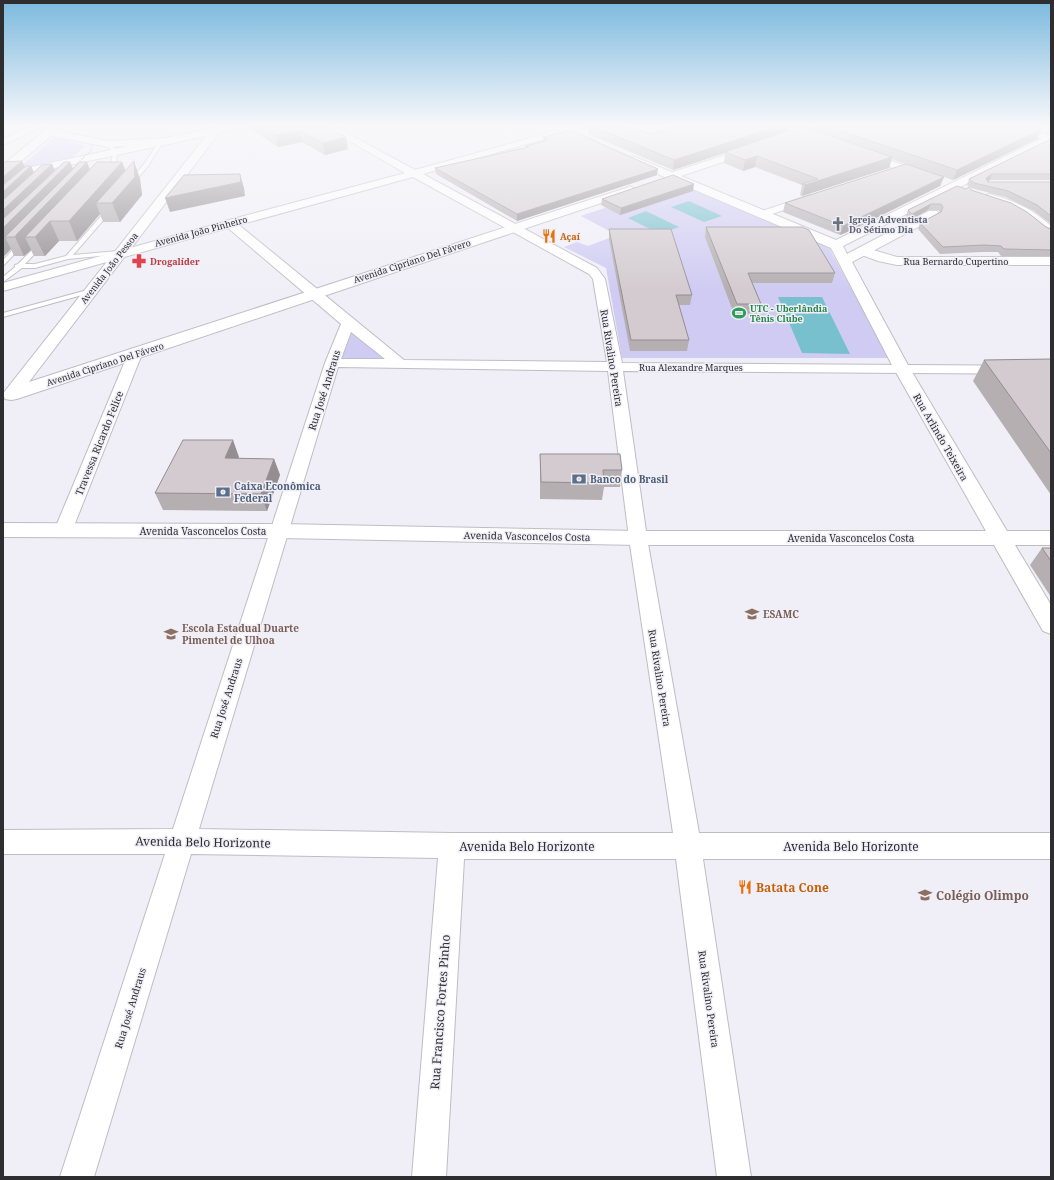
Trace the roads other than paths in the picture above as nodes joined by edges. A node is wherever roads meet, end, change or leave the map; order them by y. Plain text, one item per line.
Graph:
1 (133, 181) edge
2 (176, 181) edge
3 (385, 181) edge
4 (429, 181) edge
5 (656, 181) edge
6 (683, 181) edge
7 (939, 181) edge
8 (965, 181) edge
9 (955, 186) junction
10 (979, 189) joint
11 (125, 191) edge
12 (822, 195) edge
13 (115, 203) edge
14 (947, 206) edge
15 (908, 210) junction
16 (763, 214) junction
17 (927, 217) junction
18 (229, 224) junction
19 (514, 228) junction
20 (1051, 232) edge
21 (27, 238) edge
22 (45, 240) edge
23 (863, 251) junction
24 (120, 253) junction
25 (840, 253) junction
26 (68, 257) junction
27 (1051, 261) edge
28 (3, 265) edge
29 (20, 266) junction
30 (3, 280) edge
31 (3, 287) edge
32 (91, 291) junction
33 (312, 294) junction
34 (3, 315) edge
35 (348, 323) junction
36 (135, 354) junction
37 (332, 363) junction
38 (400, 364) junction
39 (615, 368) junction
40 (901, 368) junction
41 (1051, 370) edge
42 (6, 398) edge
43 (3, 530) edge
44 (64, 531) junction
45 (280, 531) junction
46 (638, 538) junction
47 (999, 538) junction
48 (1051, 538) edge
49 (1051, 625) edge
50 (181, 841) junction
51 (3, 842) edge
52 (452, 846) junction
53 (1051, 846) edge
54 (688, 847) junction
55 (77, 1177) edge
56 (429, 1177) edge
57 (734, 1177) edge

1 - 11 lane
2 - 24 street, Avenida João Pessoa
3 - 18 street, Avenida João Pinheiro
4 - 19 street, Rua Rivalino Pereira
5 - 19 street, Avenida Cipríano Del Fávero
6 - 16 street
7 - 9 street
8 - 9 street
9 - 10 street
9 - 15 street
10 - 20 street
12 - 16 street
13 - 26 lane
14 - 17 street
15 - 17 street
15 - 25 street
16 - 25 street
17 - 23 street
18 - 24 street, Avenida João Pinheiro
18 - 33 street
19 - 33 street, Avenida Cipríano Del Fávero
19 - 39 street, Rua Rivalino Pereira
21 - 28 lane
22 - 29 lane
23 - 25 street
23 - 27 street, Rua Bernardo Cupertino
24 - 26 lane
24 - 31 street, Avenida João Pinheiro
24 - 32 street, Avenida João Pessoa
25 - 40 street, Rua Arlindo Teixeira
26 - 29 lane
28 - 29 lane
29 - 30 lane
32 - 34 lane
32 - 42 street, Avenida João Pessoa
33 - 35 street
33 - 36 street, Avenida Cipríano Del Fávero
35 - 37 street, Rua José Andraus
35 - 38 street
36 - 42 street, Avenida Cipríano Del Fávero
36 - 44 street, Travessa Ricardo Felice
37 - 38 street, Rua Alexandre Marques
37 - 45 street, Rua José Andraus
38 - 39 street, Rua Alexandre Marques
39 - 40 street, Rua Alexandre Marques
39 - 46 street, Rua Rivalino Pereira
40 - 41 street, Rua Alexandre Marques
40 - 47 street, Rua Arlindo Teixeira
43 - 44 street, Avenida Vasconcelos Costa
44 - 45 street, Avenida Vasconcelos Costa
45 - 46 street, Avenida Vasconcelos Costa
45 - 50 street, Rua José Andraus
46 - 47 street, Avenida Vasconcelos Costa
46 - 54 street, Rua Rivalino Pereira
47 - 48 street, Avenida Vasconcelos Costa
47 - 49 street, Rua Arlindo Teixeira
50 - 51 street, Avenida Belo Horizonte
50 - 52 street, Avenida Belo Horizonte
50 - 55 street, Rua José Andraus
52 - 54 street, Avenida Belo Horizonte
52 - 56 street, Rua Francisco Fortes Pinho
53 - 54 street, Avenida Belo Horizonte
54 - 57 street, Rua Rivalino Pereira

